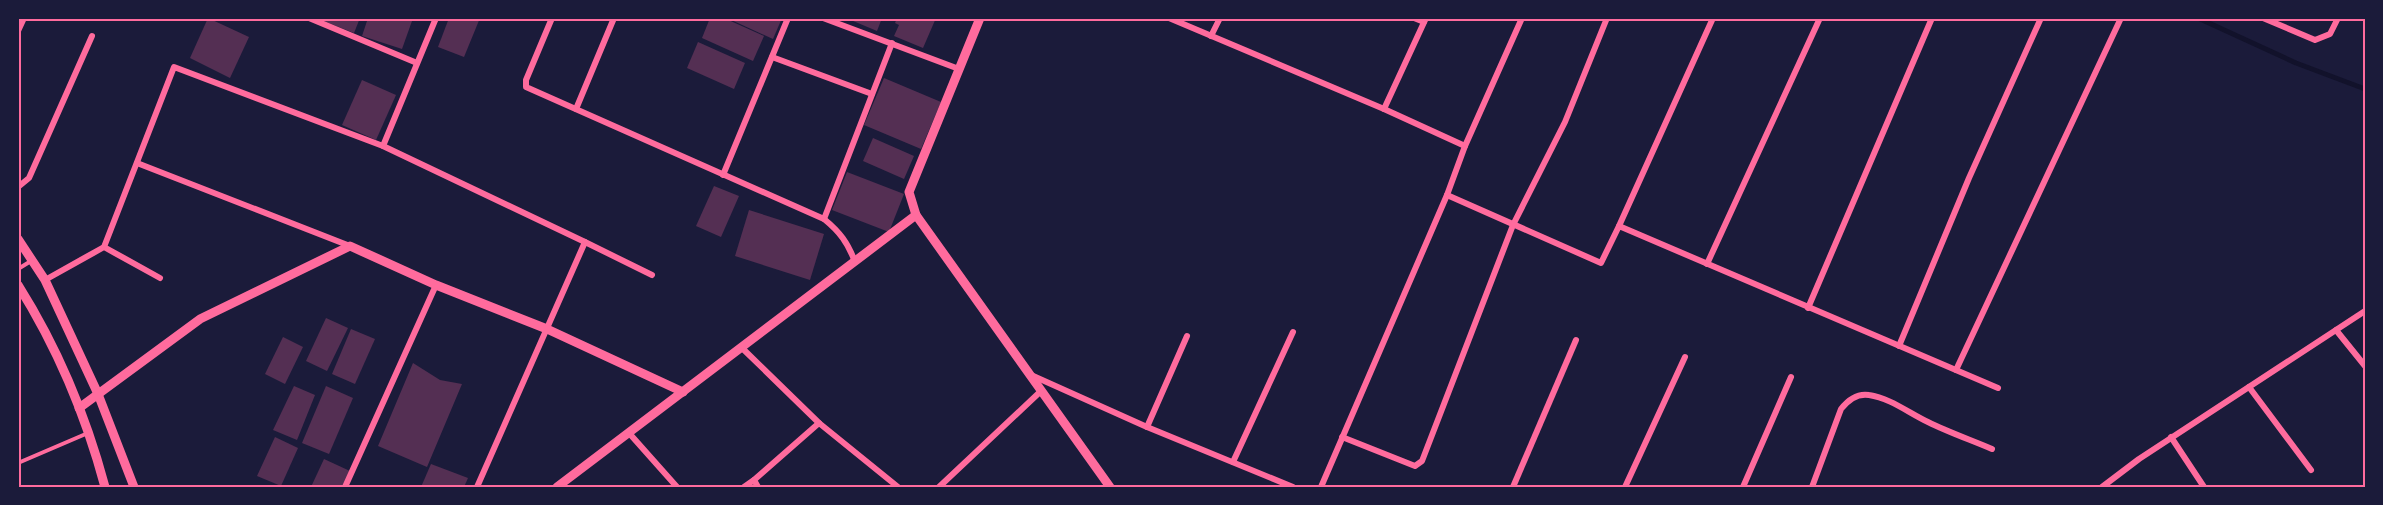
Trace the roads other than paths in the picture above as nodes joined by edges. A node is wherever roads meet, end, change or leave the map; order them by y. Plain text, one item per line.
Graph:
1 (24, 18) edge
2 (309, 18) edge
3 (436, 18) edge
4 (552, 18) edge
5 (614, 18) edge
6 (788, 18) edge
7 (823, 18) edge
8 (980, 18) edge
9 (1168, 18) edge
10 (1220, 18) edge
11 (1414, 18) edge
12 (1522, 18) edge
13 (1607, 18) edge
14 (1713, 18) edge
15 (1820, 18) edge
16 (1932, 18) edge
17 (2041, 18) edge
18 (2121, 18) edge
19 (2263, 18) edge
20 (2338, 18) edge
21 (1425, 20) edge
22 (18, 31) edge
23 (92, 36) dead end
24 (1211, 36) junction
25 (892, 43) junction
26 (772, 57) junction
27 (417, 63) junction
28 (959, 69) junction
29 (872, 94) junction
30 (576, 110) junction
31 (1384, 110) junction
32 (382, 146) junction
33 (1465, 146) junction
34 (137, 163) junction
35 (723, 175) junction
36 (18, 187) edge
37 (1447, 195) junction
38 (916, 215) junction
39 (824, 219) junction
40 (1513, 225) junction
41 (1619, 226) junction
42 (18, 239) edge
43 (585, 242) junction
44 (350, 246) junction
45 (104, 247) junction
46 (31, 261) junction
47 (855, 262) junction
48 (1707, 264) junction
49 (18, 269) edge
50 (652, 275) dead end
51 (160, 278) dead end
52 (45, 280) junction
53 (18, 285) edge
54 (436, 285) junction
55 (1808, 308) junction
56 (2365, 310) edge
57 (547, 329) junction
58 (2336, 330) junction
59 (1293, 332) dead end
60 (1187, 336) dead end
61 (1576, 340) dead end
62 (1899, 346) junction
63 (742, 348) junction
64 (1685, 357) dead end
65 (2365, 366) edge
66 (1956, 370) junction
67 (1029, 374) junction
68 (1791, 377) dead end
69 (2249, 387) junction
70 (1998, 388) dead end
71 (1041, 391) junction
72 (684, 392) junction
73 (98, 394) junction
74 (79, 408) junction
75 (819, 423) junction
76 (1147, 427) junction
77 (89, 433) junction
78 (629, 433) junction
79 (1342, 437) junction
80 (2171, 437) junction
81 (1992, 449) dead end
82 (1233, 462) junction
83 (18, 463) edge
84 (2310, 470) dead end
85 (754, 480) junction
86 (105, 487) edge
87 (134, 487) edge
88 (345, 487) edge
89 (477, 487) edge
90 (557, 487) edge
91 (677, 487) edge
92 (744, 487) edge
93 (758, 487) edge
94 (898, 487) edge
95 (939, 487) edge
96 (1110, 487) edge
97 (1292, 487) edge
98 (1321, 487) edge
99 (1513, 487) edge
100 (1625, 487) edge
101 (1743, 487) edge
102 (1812, 487) edge
103 (2102, 487) edge
104 (2204, 487) edge

1 - 22 street
2 - 27 street
3 - 27 street
4 - 30 street
5 - 30 street
6 - 26 street
7 - 25 street
8 - 28 street
9 - 24 street
10 - 24 street
11 - 21 street
12 - 33 street
13 - 40 street
14 - 41 street
15 - 48 street
16 - 55 street
17 - 62 street
18 - 66 street
19 - 20 street
21 - 31 street
23 - 36 street
24 - 31 street
25 - 28 street
25 - 29 street
26 - 29 street
26 - 35 street
27 - 32 street
28 - 38 street
29 - 39 street
30 - 35 street
31 - 33 street
32 - 34 street
32 - 43 street
33 - 37 street
34 - 44 street
34 - 45 street
35 - 39 street
37 - 40 street
37 - 79 street
38 - 47 street
38 - 67 street
39 - 47 street
40 - 41 street
40 - 79 street
41 - 48 street
42 - 46 street
43 - 50 street
43 - 57 street
44 - 54 street
44 - 73 street
45 - 51 street
45 - 52 street
46 - 49 lane
46 - 52 street
47 - 63 street
48 - 55 street
52 - 73 street
53 - 74 street
54 - 57 street
54 - 88 street
55 - 62 street
56 - 58 street
57 - 72 street
57 - 89 street
58 - 65 street
58 - 69 street
59 - 82 street
60 - 76 street
61 - 99 street
62 - 66 street
63 - 72 street
63 - 75 street
64 - 100 street
66 - 70 street
67 - 71 street
67 - 76 street
68 - 101 street
69 - 80 street
69 - 84 street
71 - 95 street
71 - 96 street
72 - 78 street
73 - 74 street
73 - 87 street
74 - 77 street
75 - 85 street
75 - 94 street
76 - 82 street
77 - 83 lane
77 - 86 street
78 - 90 street
78 - 91 street
79 - 98 street
80 - 103 street
80 - 104 street
81 - 102 street
82 - 97 street
85 - 92 street
85 - 93 street

